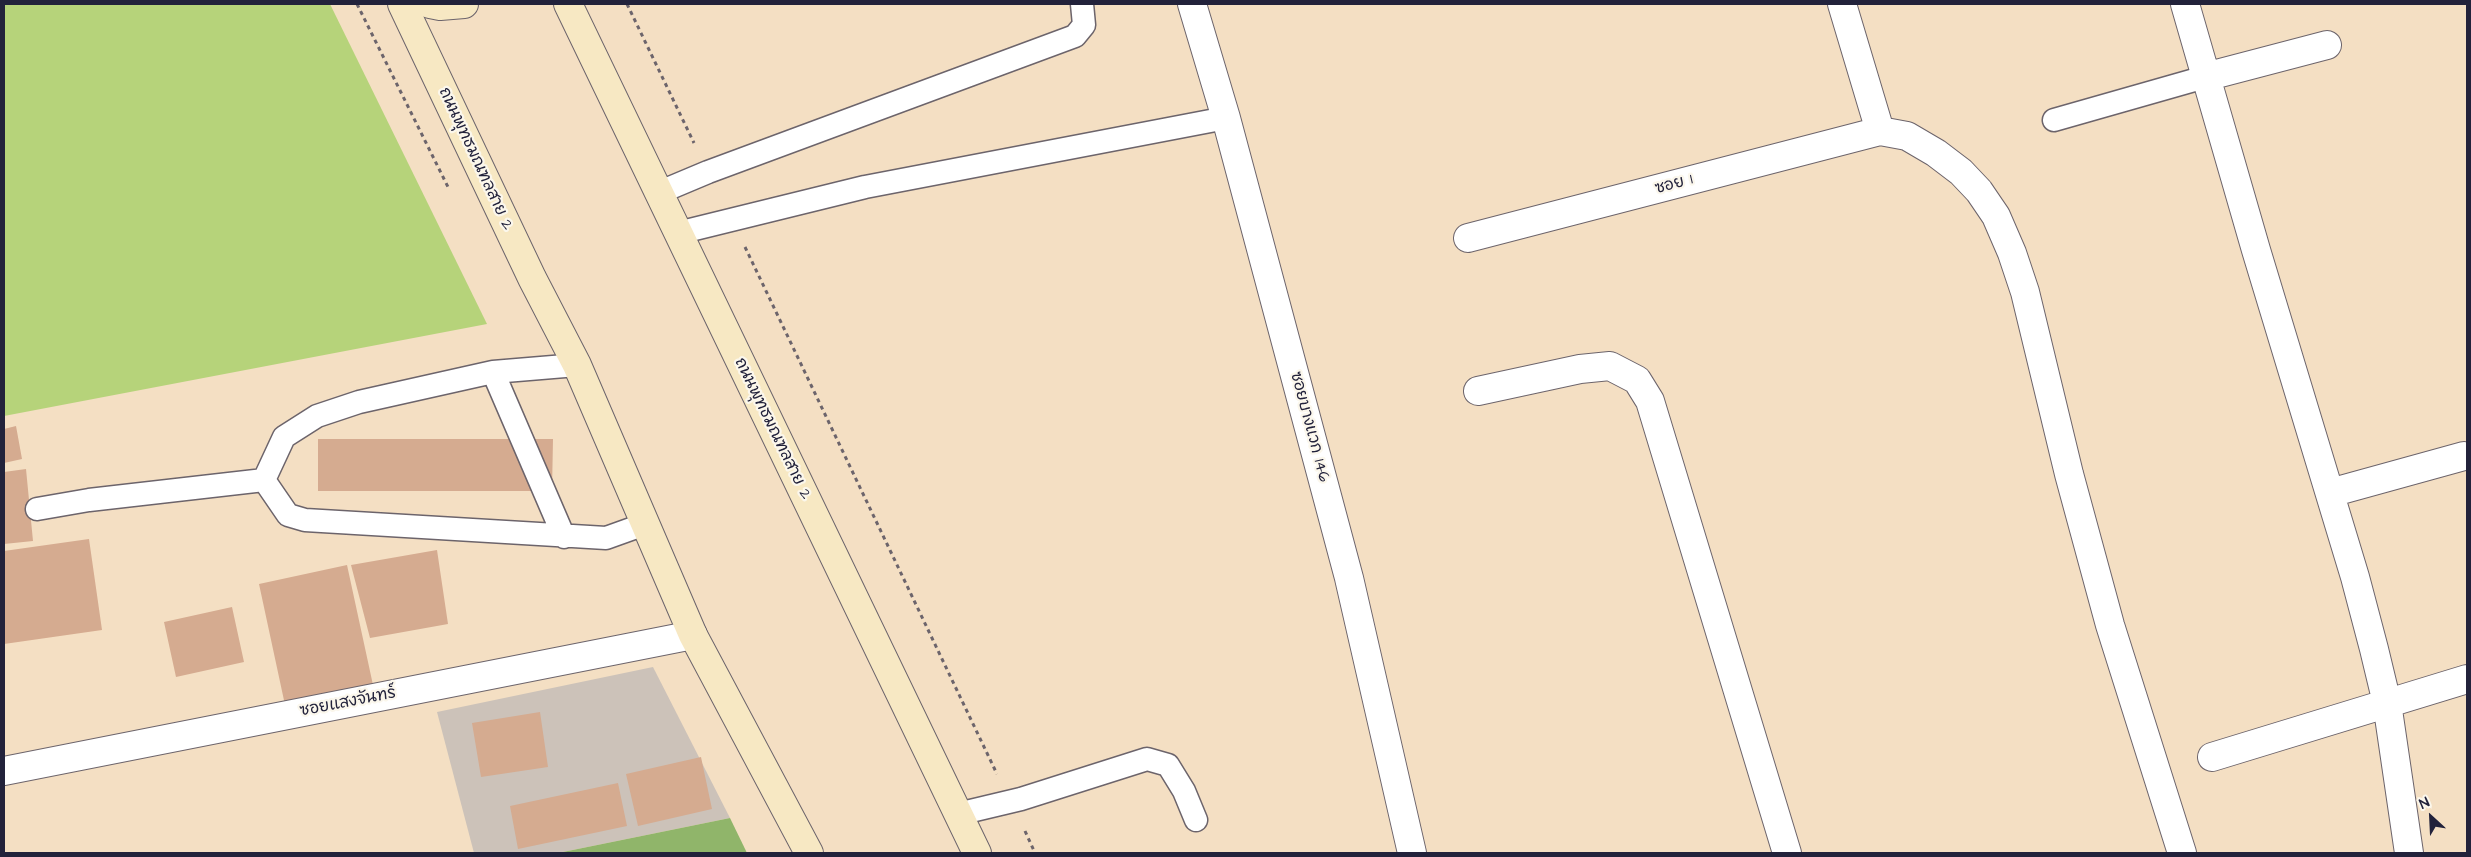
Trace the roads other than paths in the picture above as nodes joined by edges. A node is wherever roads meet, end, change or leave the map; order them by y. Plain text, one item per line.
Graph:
1 (402, 4) edge
2 (430, 4) edge
3 (464, 4) edge
4 (568, 4) edge
5 (1082, 4) edge
6 (1192, 4) edge
7 (1842, 4) edge
8 (2185, 4) edge
9 (2327, 45) dead end
10 (2205, 77) junction
11 (1226, 118) junction
12 (2054, 120) dead end
13 (1880, 131) junction
14 (658, 193) junction
15 (678, 233) junction
16 (1468, 238) dead end
17 (577, 365) junction
18 (493, 372) junction
19 (1478, 390) dead end
20 (2464, 456) dead end
21 (264, 480) junction
22 (2330, 493) junction
23 (37, 509) dead end
24 (645, 524) junction
25 (564, 537) junction
26 (693, 635) junction
27 (2467, 679) edge
28 (2386, 702) junction
29 (2212, 757) dead end
30 (4, 771) edge
31 (958, 814) junction
32 (1196, 820) dead end
33 (809, 853) edge
34 (977, 853) edge
35 (1412, 853) edge
36 (1787, 853) edge
37 (2182, 853) edge
38 (2409, 853) edge

1 - 17 main road, ถนนพุทธมณฑลสาย 2
2 - 3 main road
4 - 14 main road, ถนนพุทธมณฑลสาย 2
5 - 14 lane
6 - 11 street, ซอยบางแวก 146
7 - 13 street
8 - 10 street
9 - 10 street
10 - 12 lane
10 - 22 street
11 - 15 lane
11 - 35 street, ซอยบางแวก 146
13 - 16 street, ซอย 1
13 - 37 street
14 - 15 main road, ถนนพุทธมณฑลสาย 2
15 - 31 main road, ถนนพุทธมณฑลสาย 2
17 - 18 lane
17 - 24 main road, ถนนพุทธมณฑลสาย 2
18 - 21 lane
18 - 25 lane
19 - 36 street
20 - 22 street
21 - 23 lane
21 - 25 lane
22 - 28 street
24 - 25 lane
24 - 26 main road, ถนนพุทธมณฑลสาย 2
26 - 30 street, ซอยแสงจันทร์
26 - 33 main road, ถนนพุทธมณฑลสาย 2
27 - 28 street
28 - 29 street
28 - 38 street
31 - 32 lane
31 - 34 main road, ถนนพุทธมณฑลสาย 2

